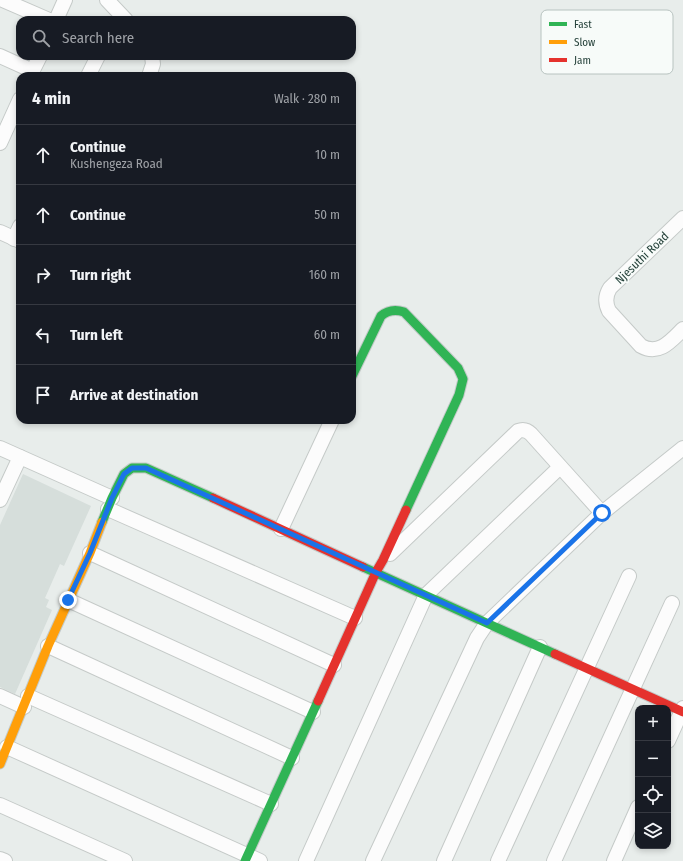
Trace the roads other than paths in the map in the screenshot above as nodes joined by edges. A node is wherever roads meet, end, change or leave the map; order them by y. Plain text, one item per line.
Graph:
1 (3, 0) edge
2 (65, 0) edge
3 (107, 0) edge
4 (40, 16) edge
5 (58, 16) edge
6 (118, 16) edge
7 (0, 56) edge
8 (38, 60) edge
9 (96, 60) edge
10 (152, 60) edge
11 (28, 72) edge
12 (33, 72) edge
13 (90, 72) edge
14 (150, 72) edge
15 (16, 103) edge
16 (6, 114) edge
17 (0, 143) edge
18 (683, 218) edge
19 (0, 232) edge
20 (16, 240) edge
21 (683, 329) edge
22 (356, 367) edge
23 (330, 424) edge
24 (0, 448) edge
25 (683, 448) edge
26 (20, 458) junction
27 (560, 467) junction
28 (0, 500) edge
29 (110, 503) junction
30 (602, 513) junction
31 (281, 529) junction
32 (90, 553) junction
33 (383, 560) junction
34 (376, 572) junction
35 (629, 576) dead end
36 (426, 595) junction
37 (68, 600) junction
38 (672, 603) dead end
39 (356, 618) junction
40 (487, 623) junction
41 (48, 646) junction
42 (540, 647) junction
43 (334, 665) junction
44 (586, 668) junction
45 (633, 689) junction
46 (0, 696) edge
47 (26, 702) junction
48 (682, 710) edge
49 (313, 712) junction
50 (671, 734) edge
51 (8, 747) junction
52 (292, 758) junction
53 (0, 764) edge
54 (271, 804) junction
55 (0, 805) edge
56 (635, 813) edge
57 (0, 859) edge
58 (251, 859) edge
59 (4, 861) edge
60 (125, 861) edge
61 (306, 861) edge
62 (373, 861) edge
63 (444, 861) edge
64 (498, 861) edge
65 (554, 861) edge
66 (614, 861) edge

1 - 4 street
2 - 5 street
3 - 6 street
7 - 11 street
8 - 12 street
9 - 13 street
10 - 14 street
15 - 16 street
16 - 17 street
18 - 21 street, Njesuthi Road
19 - 20 street
22 - 33 street
23 - 31 street
24 - 26 street
25 - 30 street
26 - 28 street
26 - 29 street
27 - 30 street
27 - 33 street
27 - 36 street
29 - 31 street
29 - 32 street
29 - 39 street
30 - 40 street
31 - 34 street
32 - 37 street
32 - 43 street
33 - 34 street
34 - 36 street
34 - 39 street
35 - 44 street
36 - 40 street
36 - 61 street
37 - 41 street
37 - 49 street
38 - 45 street
39 - 43 street
40 - 42 street
40 - 62 street
41 - 47 street
41 - 52 street
42 - 44 street
42 - 63 street
43 - 49 street
44 - 45 street
44 - 64 street
45 - 48 street
45 - 65 street
46 - 47 street
47 - 51 street
47 - 54 street
48 - 50 street
49 - 52 street
51 - 53 street
51 - 58 street
52 - 54 street
54 - 58 street
55 - 60 street
56 - 66 street
57 - 59 street

